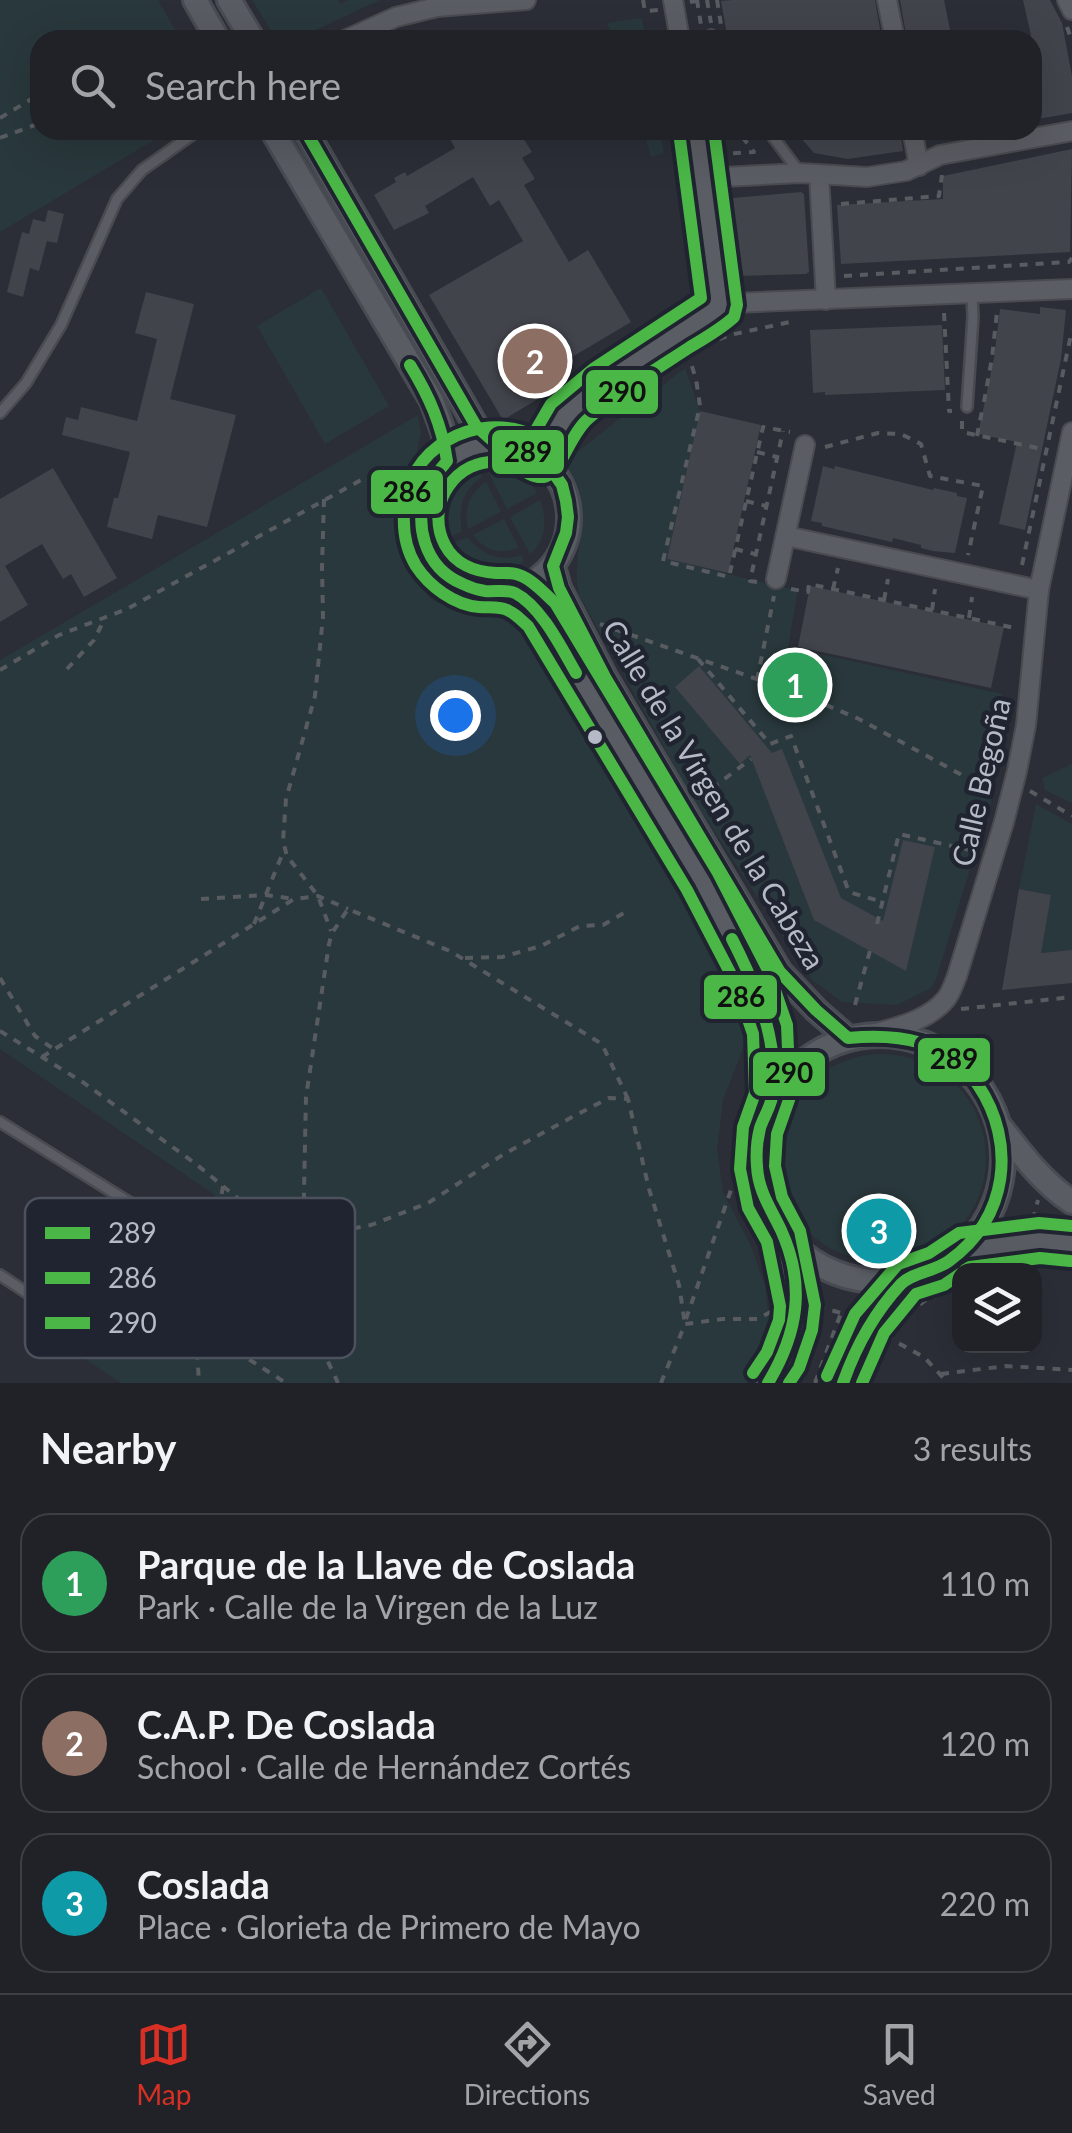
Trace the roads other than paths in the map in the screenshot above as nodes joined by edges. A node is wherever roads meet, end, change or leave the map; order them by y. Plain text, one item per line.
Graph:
1 (194, 0) edge
2 (229, 0) edge
3 (526, 0) edge
4 (673, 0) edge
5 (887, 0) edge
6 (1067, 0) edge
7 (436, 4) edge
8 (1072, 10) edge
9 (212, 30) edge
10 (246, 30) edge
11 (367, 30) edge
12 (678, 30) edge
13 (893, 30) edge
14 (1072, 131) edge
15 (1042, 136) edge
16 (184, 140) edge
17 (278, 140) edge
18 (311, 140) edge
19 (698, 140) edge
20 (778, 140) edge
21 (914, 140) edge
22 (1022, 140) edge
23 (919, 166) junction
24 (810, 174) junction
25 (704, 181) junction
26 (1072, 290) edge
27 (972, 294) junction
28 (826, 300) junction
29 (720, 307) junction
30 (967, 407) dead end
31 (0, 414) edge
32 (1072, 432) edge
33 (800, 439) road end
34 (495, 443) junction
35 (540, 460) junction
36 (447, 461) junction
37 (786, 536) junction
38 (553, 566) junction
39 (776, 585) road end
40 (1039, 590) junction
41 (513, 591) junction
42 (873, 1034) junction
43 (848, 1038) junction
44 (773, 1096) junction
45 (0, 1122) edge
46 (999, 1125) junction
47 (122, 1198) edge
48 (1072, 1202) edge
49 (783, 1234) junction
50 (1072, 1244) edge
51 (963, 1250) junction
52 (0, 1275) edge
53 (906, 1279) junction
54 (25, 1292) edge
55 (768, 1383) edge
56 (843, 1383) edge

1 - 9 main road
2 - 10 main road
3 - 7 street
4 - 12 street
5 - 13 street
6 - 8 street
7 - 11 street
14 - 15 street
16 - 31 lane
17 - 36 main road
18 - 34 main road
19 - 25 street
20 - 24 lane
21 - 23 street
22 - 23 street
23 - 24 street
24 - 25 street
24 - 28 street
25 - 29 street
26 - 27 street
27 - 28 street
27 - 30 lane
28 - 29 street
29 - 35 street
32 - 40 street, Calle Begoña
33 - 37 street
34 - 35 main road
34 - 36 main road
35 - 38 main road
36 - 41 main road
37 - 39 street
37 - 40 street
38 - 41 main road
38 - 43 main road, Calle de la Virgen de la Cabeza
40 - 42 street, Calle Begoña
41 - 44 main road, Calle de la Virgen de la Cabeza
42 - 43 main road
42 - 46 main road
43 - 44 main road
44 - 49 main road
45 - 47 lane
46 - 48 main road
46 - 51 main road
49 - 53 main road
49 - 55 main road
50 - 51 main road
51 - 53 main road
52 - 54 lane
53 - 56 main road

